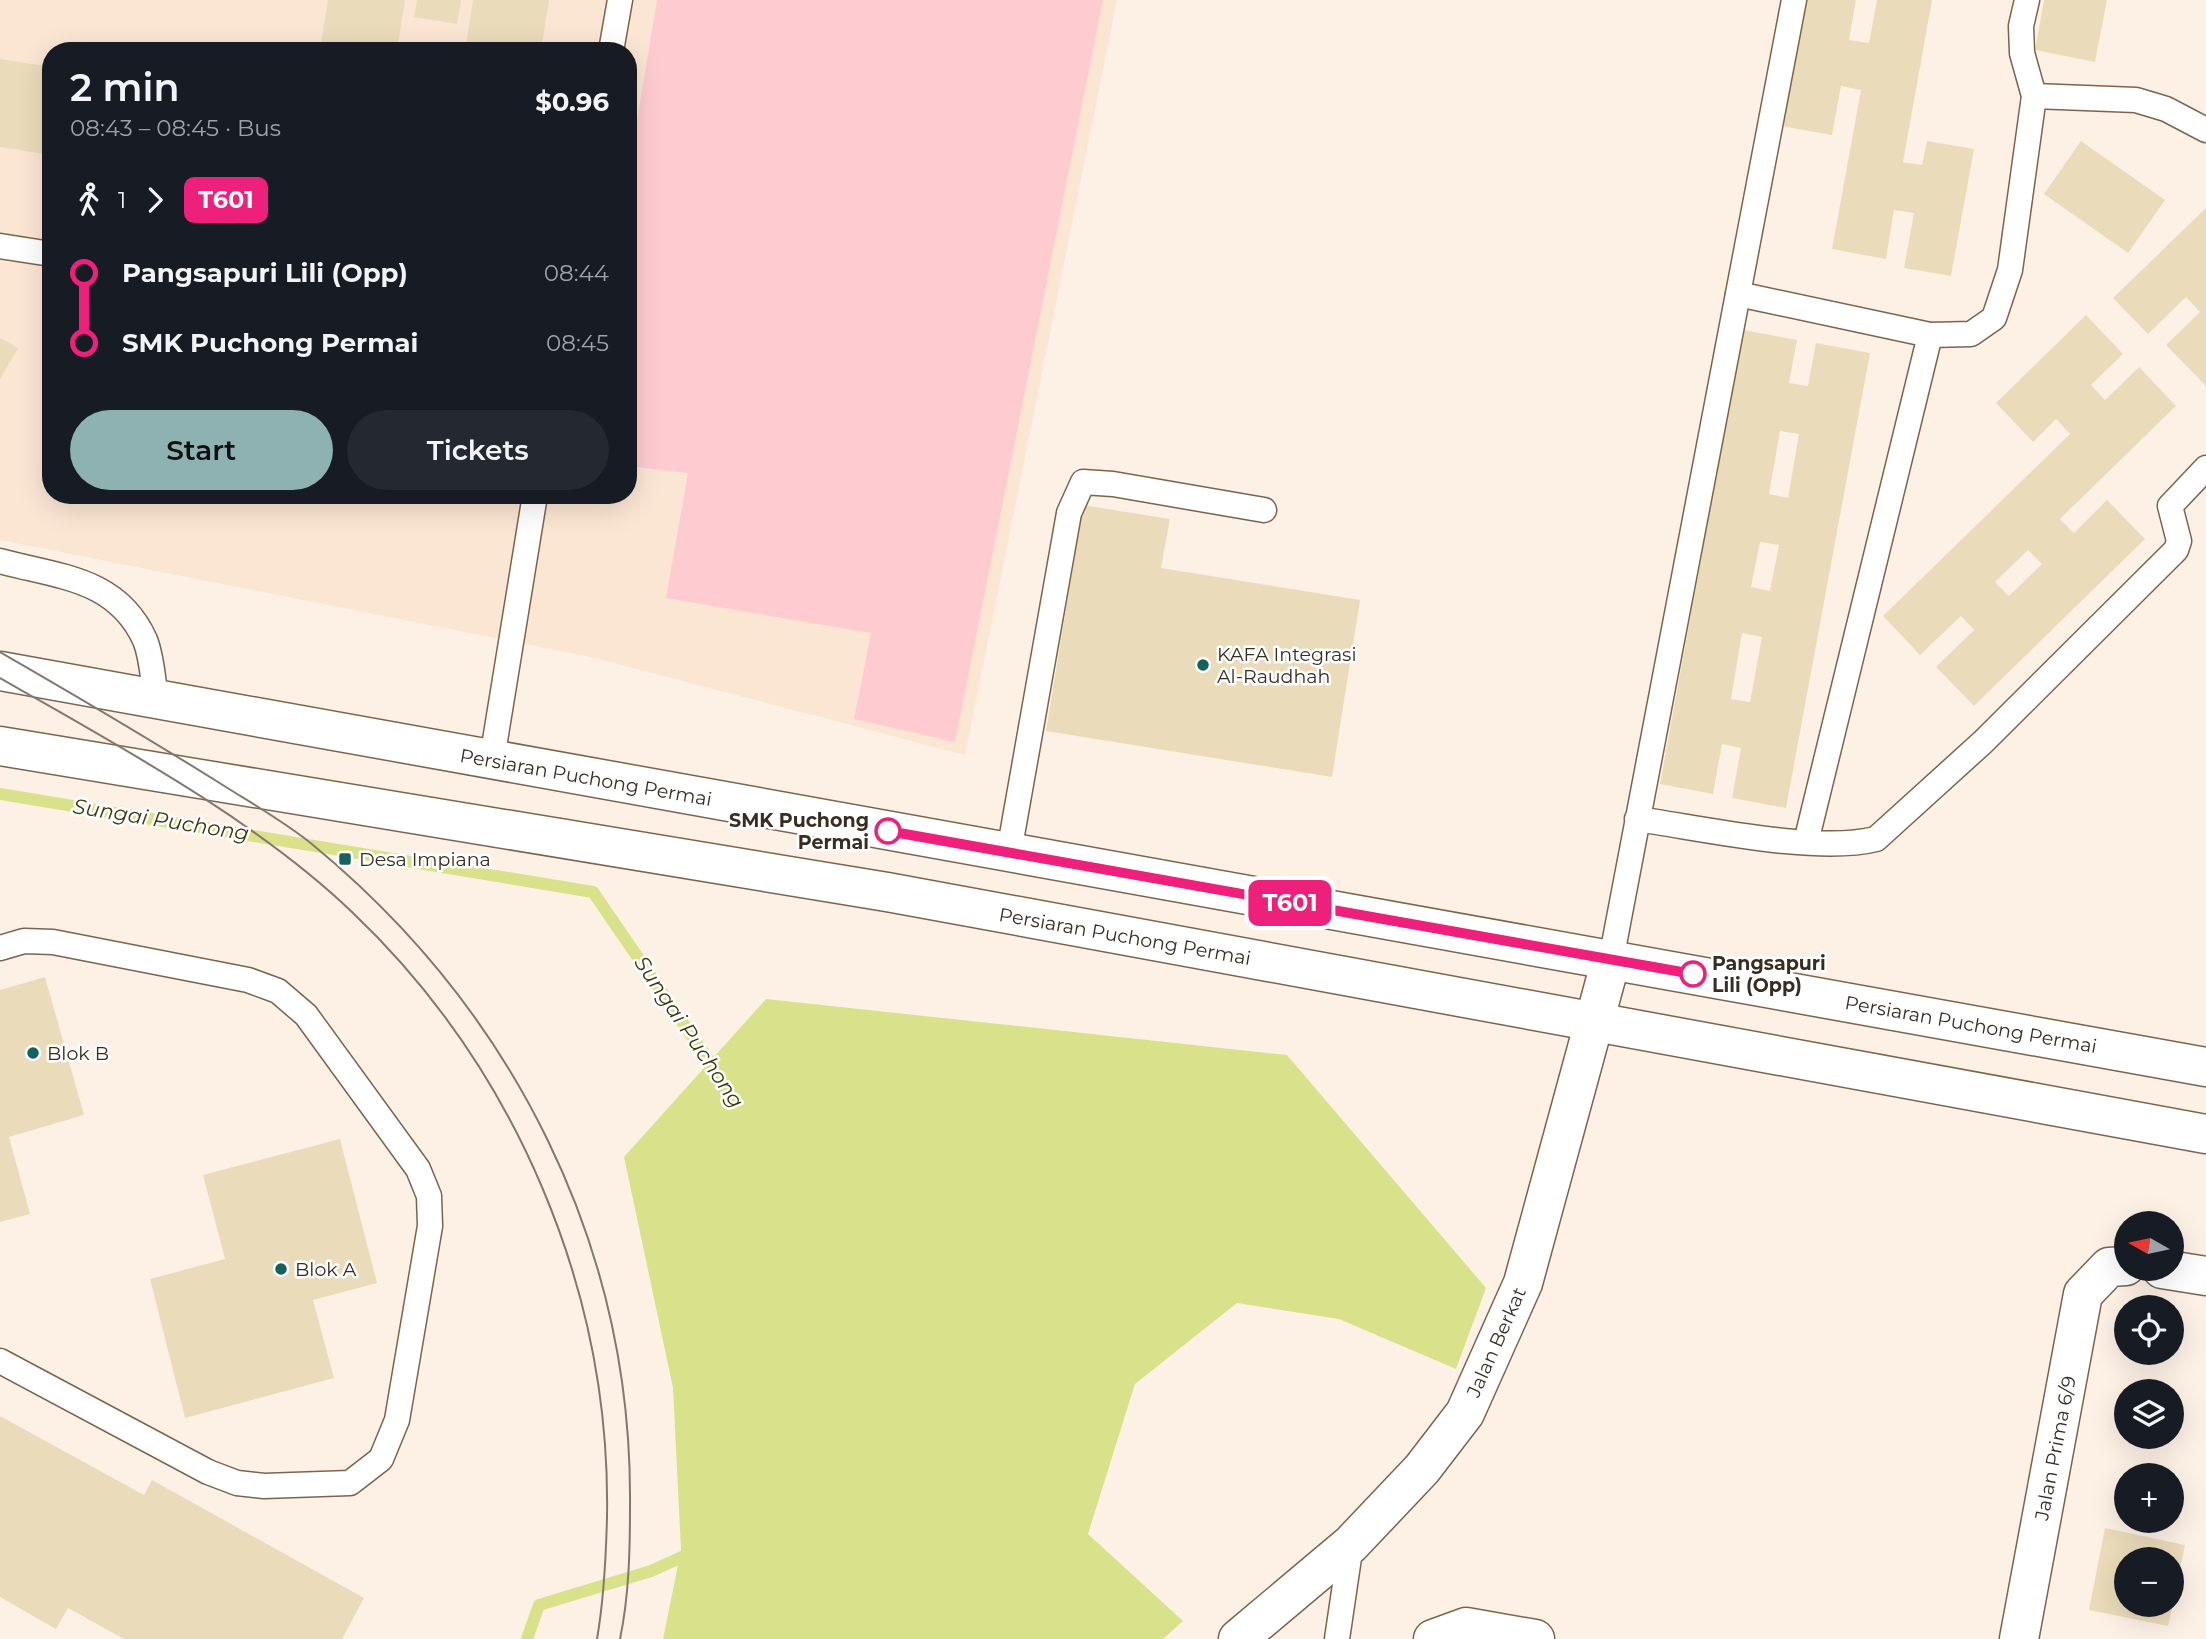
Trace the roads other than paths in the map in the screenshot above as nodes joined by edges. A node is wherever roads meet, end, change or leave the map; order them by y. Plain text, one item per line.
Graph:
1 (620, 0) edge
2 (1794, 0) edge
3 (2027, 0) edge
4 (613, 42) edge
5 (2034, 96) junction
6 (2206, 130) edge
7 (0, 246) edge
8 (42, 253) edge
9 (1738, 294) junction
10 (1930, 335) junction
11 (2206, 467) edge
12 (534, 504) edge
13 (1264, 510) dead end
14 (0, 561) edge
15 (0, 671) edge
16 (156, 699) junction
17 (0, 746) edge
18 (492, 759) junction
19 (1637, 819) junction
20 (1805, 842) junction
21 (1009, 852) junction
22 (0, 948) edge
23 (1611, 960) junction
24 (1594, 1023) junction
25 (2206, 1066) edge
26 (2206, 1134) edge
27 (2114, 1269) edge
28 (2184, 1272) edge
29 (2206, 1276) edge
30 (0, 1361) edge
31 (1351, 1544) junction
32 (1238, 1639) edge
33 (1337, 1639) edge
34 (1433, 1639) edge
35 (1535, 1639) edge
36 (2019, 1639) edge

1 - 4 lane
2 - 9 lane
3 - 5 lane
5 - 6 lane
5 - 10 lane
7 - 8 lane
9 - 10 lane
9 - 19 lane
10 - 20 lane
11 - 20 lane
12 - 18 lane
13 - 21 lane
14 - 16 lane
15 - 16 main road, Persiaran Puchong Permai
16 - 18 main road, Persiaran Puchong Permai
17 - 24 main road, Persiaran Puchong Permai
18 - 21 main road, Persiaran Puchong Permai
19 - 20 lane
19 - 23 lane
21 - 23 main road, Persiaran Puchong Permai
22 - 30 lane
23 - 24 main road, Jalan Berkat
23 - 25 main road, Persiaran Puchong Permai
24 - 26 main road, Persiaran Puchong Permai
24 - 31 main road, Jalan Berkat
27 - 36 main road, Jalan Prima 6/9
28 - 29 main road
31 - 32 main road, Jalan Berkat
31 - 33 lane
34 - 35 main road

